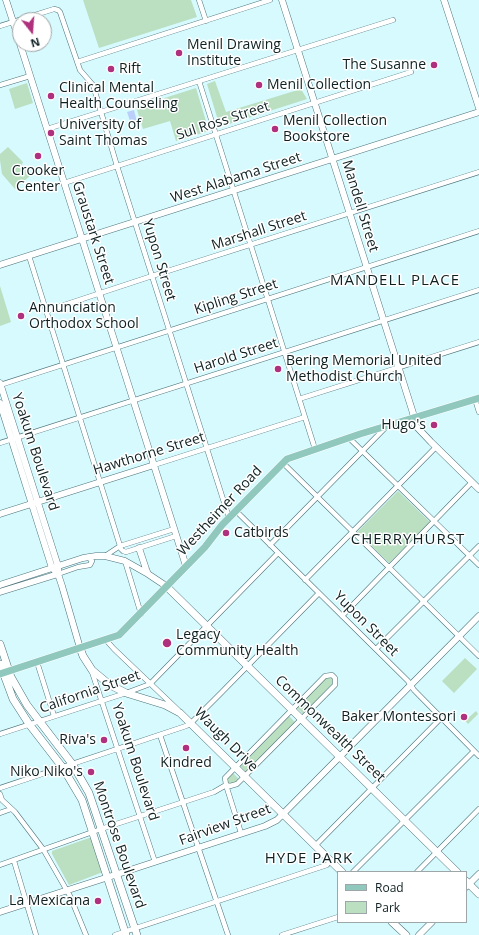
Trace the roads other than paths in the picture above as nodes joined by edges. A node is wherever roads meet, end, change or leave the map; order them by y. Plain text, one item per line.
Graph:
1 (6, 0) edge
2 (199, 0) edge
3 (270, 0) edge
4 (282, 0) edge
5 (444, 0) edge
6 (45, 12) edge
7 (12, 19) edge
8 (206, 20) junction
9 (393, 20) dead end
10 (12, 22) edge
11 (0, 26) edge
12 (298, 49) junction
13 (23, 52) edge
14 (77, 62) junction
15 (411, 72) dead end
16 (30, 76) junction
17 (199, 81) junction
18 (0, 85) edge
19 (315, 102) junction
20 (479, 108) edge
21 (101, 112) junction
22 (479, 112) edge
23 (47, 129) junction
24 (216, 134) junction
25 (333, 159) junction
26 (117, 166) junction
27 (479, 172) edge
28 (64, 183) junction
29 (233, 191) junction
30 (350, 213) junction
31 (136, 222) junction
32 (479, 231) edge
33 (82, 239) junction
34 (250, 245) junction
35 (29, 256) junction
36 (0, 266) edge
37 (367, 267) junction
38 (152, 276) junction
39 (479, 290) edge
40 (100, 294) junction
41 (267, 299) junction
42 (46, 311) junction
43 (384, 320) junction
44 (170, 330) junction
45 (479, 342) edge
46 (116, 347) junction
47 (284, 352) junction
48 (63, 364) junction
49 (398, 368) junction
50 (187, 383) junction
51 (0, 384) edge
52 (477, 398) edge
53 (299, 399) junction
54 (133, 400) junction
55 (0, 403) edge
56 (479, 412) edge
57 (80, 417) junction
58 (305, 417) junction
59 (414, 418) junction
60 (387, 426) junction
61 (349, 438) junction
62 (14, 439) junction
63 (0, 443) edge
64 (436, 447) junction
65 (207, 448) junction
66 (315, 449) junction
67 (362, 451) junction
68 (282, 463) junction
69 (154, 465) junction
70 (100, 482) junction
71 (472, 482) junction
72 (398, 486) junction
73 (479, 489) edge
74 (317, 497) junction
75 (35, 502) junction
76 (236, 511) junction
77 (0, 514) edge
78 (229, 518) junction
79 (434, 521) junction
80 (174, 528) junction
81 (353, 532) junction
82 (176, 536) junction
83 (270, 545) junction
84 (120, 546) junction
85 (479, 546) edge
86 (139, 548) junction
87 (278, 553) junction
88 (104, 556) junction
89 (469, 556) junction
90 (88, 558) junction
91 (125, 561) junction
92 (186, 566) junction
93 (479, 566) edge
94 (55, 567) junction
95 (389, 567) junction
96 (58, 574) junction
97 (148, 574) junction
98 (305, 580) junction
99 (0, 584) edge
100 (166, 586) junction
101 (0, 592) edge
102 (319, 593) junction
103 (424, 602) junction
104 (141, 614) junction
105 (342, 616) junction
106 (479, 616) edge
107 (207, 627) junction
108 (459, 636) junction
109 (106, 640) junction
110 (0, 644) edge
111 (80, 648) junction
112 (376, 650) junction
113 (479, 656) edge
114 (37, 662) junction
115 (0, 664) edge
116 (247, 666) junction
117 (92, 670) junction
118 (4, 673) edge
119 (150, 684) junction
120 (411, 685) junction
121 (126, 693) junction
122 (102, 700) junction
123 (292, 710) junction
124 (180, 713) junction
125 (54, 716) junction
126 (441, 718) junction
127 (301, 720) junction
128 (39, 721) junction
129 (191, 723) junction
130 (29, 724) junction
131 (0, 734) edge
132 (160, 735) junction
133 (118, 750) junction
134 (474, 751) junction
135 (479, 756) edge
136 (340, 757) junction
137 (73, 765) junction
138 (235, 767) junction
139 (64, 768) junction
140 (245, 777) junction
141 (226, 786) junction
142 (0, 788) edge
143 (372, 789) junction
144 (0, 794) edge
145 (183, 802) junction
146 (11, 809) junction
147 (479, 809) edge
148 (0, 813) edge
149 (283, 815) junction
150 (140, 816) junction
151 (404, 821) junction
152 (101, 829) junction
153 (92, 832) junction
154 (241, 833) junction
155 (315, 846) junction
156 (199, 847) junction
157 (42, 849) junction
158 (437, 852) junction
159 (14, 861) junction
160 (330, 861) junction
161 (155, 862) junction
162 (0, 865) edge
163 (341, 871) edge
164 (354, 871) edge
165 (418, 871) edge
166 (456, 871) edge
167 (479, 874) edge
168 (116, 875) junction
169 (107, 878) junction
170 (467, 884) edge
171 (67, 891) junction
172 (479, 894) edge
173 (216, 902) junction
174 (27, 903) junction
175 (0, 912) edge
176 (337, 917) edge
177 (393, 923) edge
178 (431, 923) edge
179 (136, 932) edge
180 (125, 933) edge
181 (36, 935) edge
182 (86, 935) edge
183 (115, 935) edge
184 (228, 935) edge
185 (282, 935) edge
186 (406, 935) edge
187 (419, 935) edge

1 - 7 street, Graustark Street
2 - 8 street
3 - 8 street
4 - 12 street, Mandell Street
5 - 20 street
6 - 14 street, Yupon Street
8 - 14 street
9 - 12 street
10 - 11 street
12 - 17 street
12 - 19 street, Mandell Street
13 - 16 street, Graustark Street
14 - 21 street, Yupon Street
15 - 19 street, Sul Ross Street
16 - 18 street
16 - 23 street, Graustark Street
17 - 21 street
17 - 24 street
19 - 24 street, Sul Ross Street
19 - 25 street, Mandell Street
21 - 23 street
21 - 26 street, Yupon Street
22 - 25 street, West Alabama Street
23 - 28 street, Graustark Street
24 - 26 street, Sul Ross Street
24 - 29 street
25 - 29 street, West Alabama Street
25 - 30 street, Mandell Street
26 - 28 street, Sul Ross Street
26 - 31 street, Yupon Street
27 - 30 street, Marshall Street
28 - 33 street, Graustark Street
29 - 31 street, West Alabama Street
29 - 34 street
30 - 34 street, Marshall Street
30 - 37 street, Mandell Street
31 - 33 street, West Alabama Street
31 - 38 street, Yupon Street
32 - 37 street, Kipling Street
33 - 35 street, West Alabama Street
33 - 40 street, Graustark Street
34 - 38 street, Marshall Street
34 - 41 street
35 - 36 street, West Alabama Street
35 - 42 street
37 - 41 street, Kipling Street
37 - 43 street, Mandell Street
38 - 40 street, Marshall Street
38 - 44 street, Yupon Street
39 - 43 street, Harold Street
40 - 42 street, Marshall Street
40 - 46 street, Graustark Street
41 - 44 street, Kipling Street
41 - 47 street
42 - 48 street
43 - 47 street, Harold Street
43 - 49 street, Mandell Street
44 - 46 street, Kipling Street
44 - 50 street, Yupon Street
45 - 49 street
46 - 48 street, Kipling Street
46 - 54 street, Graustark Street
47 - 50 street, Harold Street
47 - 53 street
48 - 51 street, Kipling Street
48 - 57 street
49 - 53 street
49 - 59 street, Mandell Street
50 - 54 street, Harold Street
50 - 65 street, Yupon Street
51 - 62 street, Yoakum Boulevard
52 - 56 street
52 - 59 main road, Westheimer Road
53 - 58 street
54 - 57 street, Harold Street
54 - 69 street, Graustark Street
55 - 62 street, Yoakum Boulevard
57 - 62 street, Harold Street
57 - 70 street
58 - 65 street, Hawthorne Street
58 - 66 street
59 - 60 main road, Westheimer Road
59 - 64 street, Mandell Street
60 - 61 main road, Westheimer Road
60 - 67 street
61 - 66 main road, Westheimer Road
61 - 67 street
62 - 63 street, Harold Street
62 - 75 street, Yoakum Boulevard
64 - 71 street, Mandell Street
64 - 72 street
65 - 69 street, Hawthorne Street
65 - 78 street, Yupon Street
66 - 68 main road, Westheimer Road
67 - 72 street
67 - 74 street
68 - 74 street
68 - 76 main road, Westheimer Road
69 - 70 street, Hawthorne Street
69 - 80 street, Graustark Street
70 - 75 street, Hawthorne Street
70 - 84 street
71 - 73 street, Mandell Street
71 - 79 street
72 - 79 street
72 - 81 street
74 - 81 street
74 - 83 street
75 - 77 street, Hawthorne Street
75 - 94 street, Yoakum Boulevard
76 - 78 main road, Westheimer Road
76 - 83 street, Yupon Street
78 - 92 main road, Westheimer Road
79 - 89 street
79 - 95 street
80 - 82 street, Graustark Street
80 - 84 street
81 - 95 street
81 - 98 street
82 - 86 street
82 - 92 street, Graustark Street
83 - 87 street, Yupon Street
84 - 86 street
84 - 88 street
85 - 89 street
86 - 97 street
87 - 98 street, Yupon Street
87 - 107 street, California Street
88 - 90 street
88 - 91 street, Commonwealth Street
89 - 93 street
89 - 103 street
90 - 94 street
90 - 96 street
91 - 97 street, Commonwealth Street
91 - 104 street
92 - 100 main road, Westheimer Road
94 - 96 street, Yoakum Boulevard
94 - 99 street
95 - 103 street
95 - 105 street
96 - 101 street
96 - 111 street, Yoakum Boulevard
97 - 100 street, Commonwealth Street
98 - 102 street, Yupon Street
100 - 104 main road, Westheimer Road
100 - 107 main road, Commonwealth Street
102 - 105 street, Yupon Street
102 - 116 street
103 - 108 street
103 - 112 street
104 - 109 main road, Westheimer Road
105 - 112 street, Yupon Street
106 - 108 street, Fairview Street
107 - 116 main road, Commonwealth Street
107 - 119 street, California Street
108 - 113 street
108 - 120 street, Fairview Street
109 - 111 main road, Westheimer Road
109 - 119 street
110 - 118 main road, Montrose Boulevard
111 - 114 main road, Westheimer Road
111 - 117 main road, Waugh Drive
112 - 120 street, Yupon Street
114 - 118 main road, Westheimer Road
114 - 125 street
115 - 118 main road, Montrose Boulevard
116 - 123 main road, Commonwealth Street
116 - 129 street
117 - 121 main road, Waugh Drive
117 - 122 street, Yoakum Boulevard
118 - 128 main road, Montrose Boulevard
118 - 130 main road, Montrose Boulevard
119 - 121 street, California Street
119 - 124 street
120 - 126 street, Yupon Street
120 - 136 street, Fairview Street
121 - 122 street, California Street
121 - 124 main road, Waugh Drive
122 - 125 street, California Street
122 - 133 street, Yoakum Boulevard
123 - 127 main road, Commonwealth Street
123 - 127 street
123 - 138 street
124 - 129 main road, Waugh Drive
125 - 128 street, California Street
126 - 134 street, Yupon Street
126 - 143 street
127 - 136 main road, Commonwealth Street
127 - 140 street
128 - 130 street, California Street
128 - 137 main road, Montrose Boulevard
129 - 132 street
129 - 138 main road, Waugh Drive
130 - 131 street, California Street
130 - 139 main road, Montrose Boulevard
132 - 133 street
132 - 145 street
133 - 137 street
133 - 150 street, Yoakum Boulevard
134 - 135 street, Yupon Street
134 - 151 street
136 - 143 main road, Commonwealth Street
136 - 149 street, Fairview Street
137 - 139 street
137 - 152 main road, Montrose Boulevard
138 - 140 main road, Waugh Drive
138 - 141 street
139 - 142 street
139 - 153 main road, Montrose Boulevard
140 - 141 street
140 - 149 main road, Waugh Drive
141 - 145 street
141 - 154 street
143 - 151 main road, Commonwealth Street
143 - 155 street
144 - 146 street
145 - 150 street
145 - 156 street
146 - 148 street
146 - 157 street
147 - 158 street
149 - 154 street, Fairview Street
149 - 155 main road, Waugh Drive
150 - 152 street
150 - 161 street, Yoakum Boulevard
151 - 158 main road, Commonwealth Street
151 - 164 street
152 - 153 street
152 - 168 main road, Montrose Boulevard
153 - 157 street
153 - 169 main road, Montrose Boulevard
154 - 156 street, Fairview Street
155 - 160 main road, Waugh Drive
156 - 161 street, Fairview Street
156 - 173 street
157 - 159 street
157 - 171 street
158 - 165 street
158 - 166 main road, Commonwealth Street
159 - 162 street
159 - 174 street
160 - 163 main road, Waugh Drive
160 - 173 street
161 - 168 street, Fairview Street
167 - 170 street
168 - 169 street, Fairview Street
168 - 179 main road, Montrose Boulevard
169 - 171 street, Fairview Street
169 - 180 main road, Montrose Boulevard
170 - 172 main road
171 - 174 street, Fairview Street
171 - 182 street
173 - 179 street
173 - 184 street
174 - 175 street, Fairview Street
174 - 181 street
176 - 185 street
177 - 186 main road
178 - 187 street
179 - 180 street
180 - 183 street

